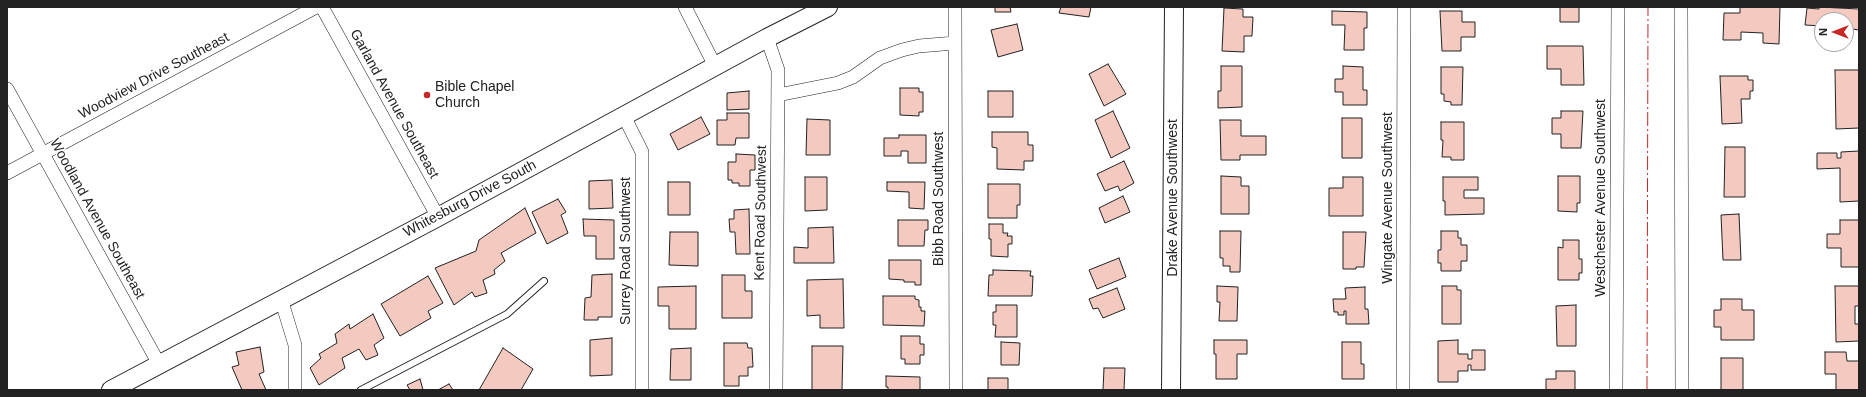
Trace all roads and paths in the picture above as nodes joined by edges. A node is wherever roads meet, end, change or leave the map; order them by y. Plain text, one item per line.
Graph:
1 (316, 7) edge
2 (322, 7) edge
3 (685, 7) edge
4 (828, 7) edge
5 (955, 7) edge
6 (1174, 7) edge
7 (1404, 7) edge
8 (1618, 7) edge
9 (1681, 7) edge
10 (767, 38) junction
11 (955, 44) junction
12 (715, 66) junction
13 (7, 89) edge
14 (778, 95) junction
15 (624, 116) junction
16 (42, 154) junction
17 (7, 173) edge
18 (438, 217) junction
19 (544, 281) dead end
20 (281, 299) junction
21 (159, 364) junction
22 (111, 390) edge
23 (294, 390) edge
24 (361, 390) edge
25 (642, 390) edge
26 (776, 390) edge
27 (956, 390) edge
28 (1171, 390) edge
29 (1403, 390) edge
30 (1616, 390) edge
31 (1682, 390) edge

1 - 16 street, Woodview Drive Southeast
2 - 18 street, Garland Avenue Southeast
3 - 12 street
4 - 10 main road, Whitesburg Drive South
5 - 11 street, Bibb Road Southwest
6 - 28 main road, Drake Avenue Southwest
7 - 29 street, Wingate Avenue Southwest
8 - 30 street, Westchester Avenue Southwest
9 - 31 street
10 - 12 main road, Whitesburg Drive South
10 - 14 street, Kent Road Southwest
11 - 14 street
11 - 27 street, Bibb Road Southwest
12 - 15 main road, Whitesburg Drive South
13 - 16 street, Woodland Avenue Southeast
14 - 26 street, Kent Road Southwest
15 - 18 main road, Whitesburg Drive South
15 - 25 street, Surrey Road Southwest
16 - 17 street, Woodview Drive Southeast
16 - 21 street, Woodland Avenue Southeast
18 - 20 main road, Whitesburg Drive South
19 - 24 lane
20 - 21 main road, Whitesburg Drive South
20 - 23 street
21 - 22 main road, Whitesburg Drive South

